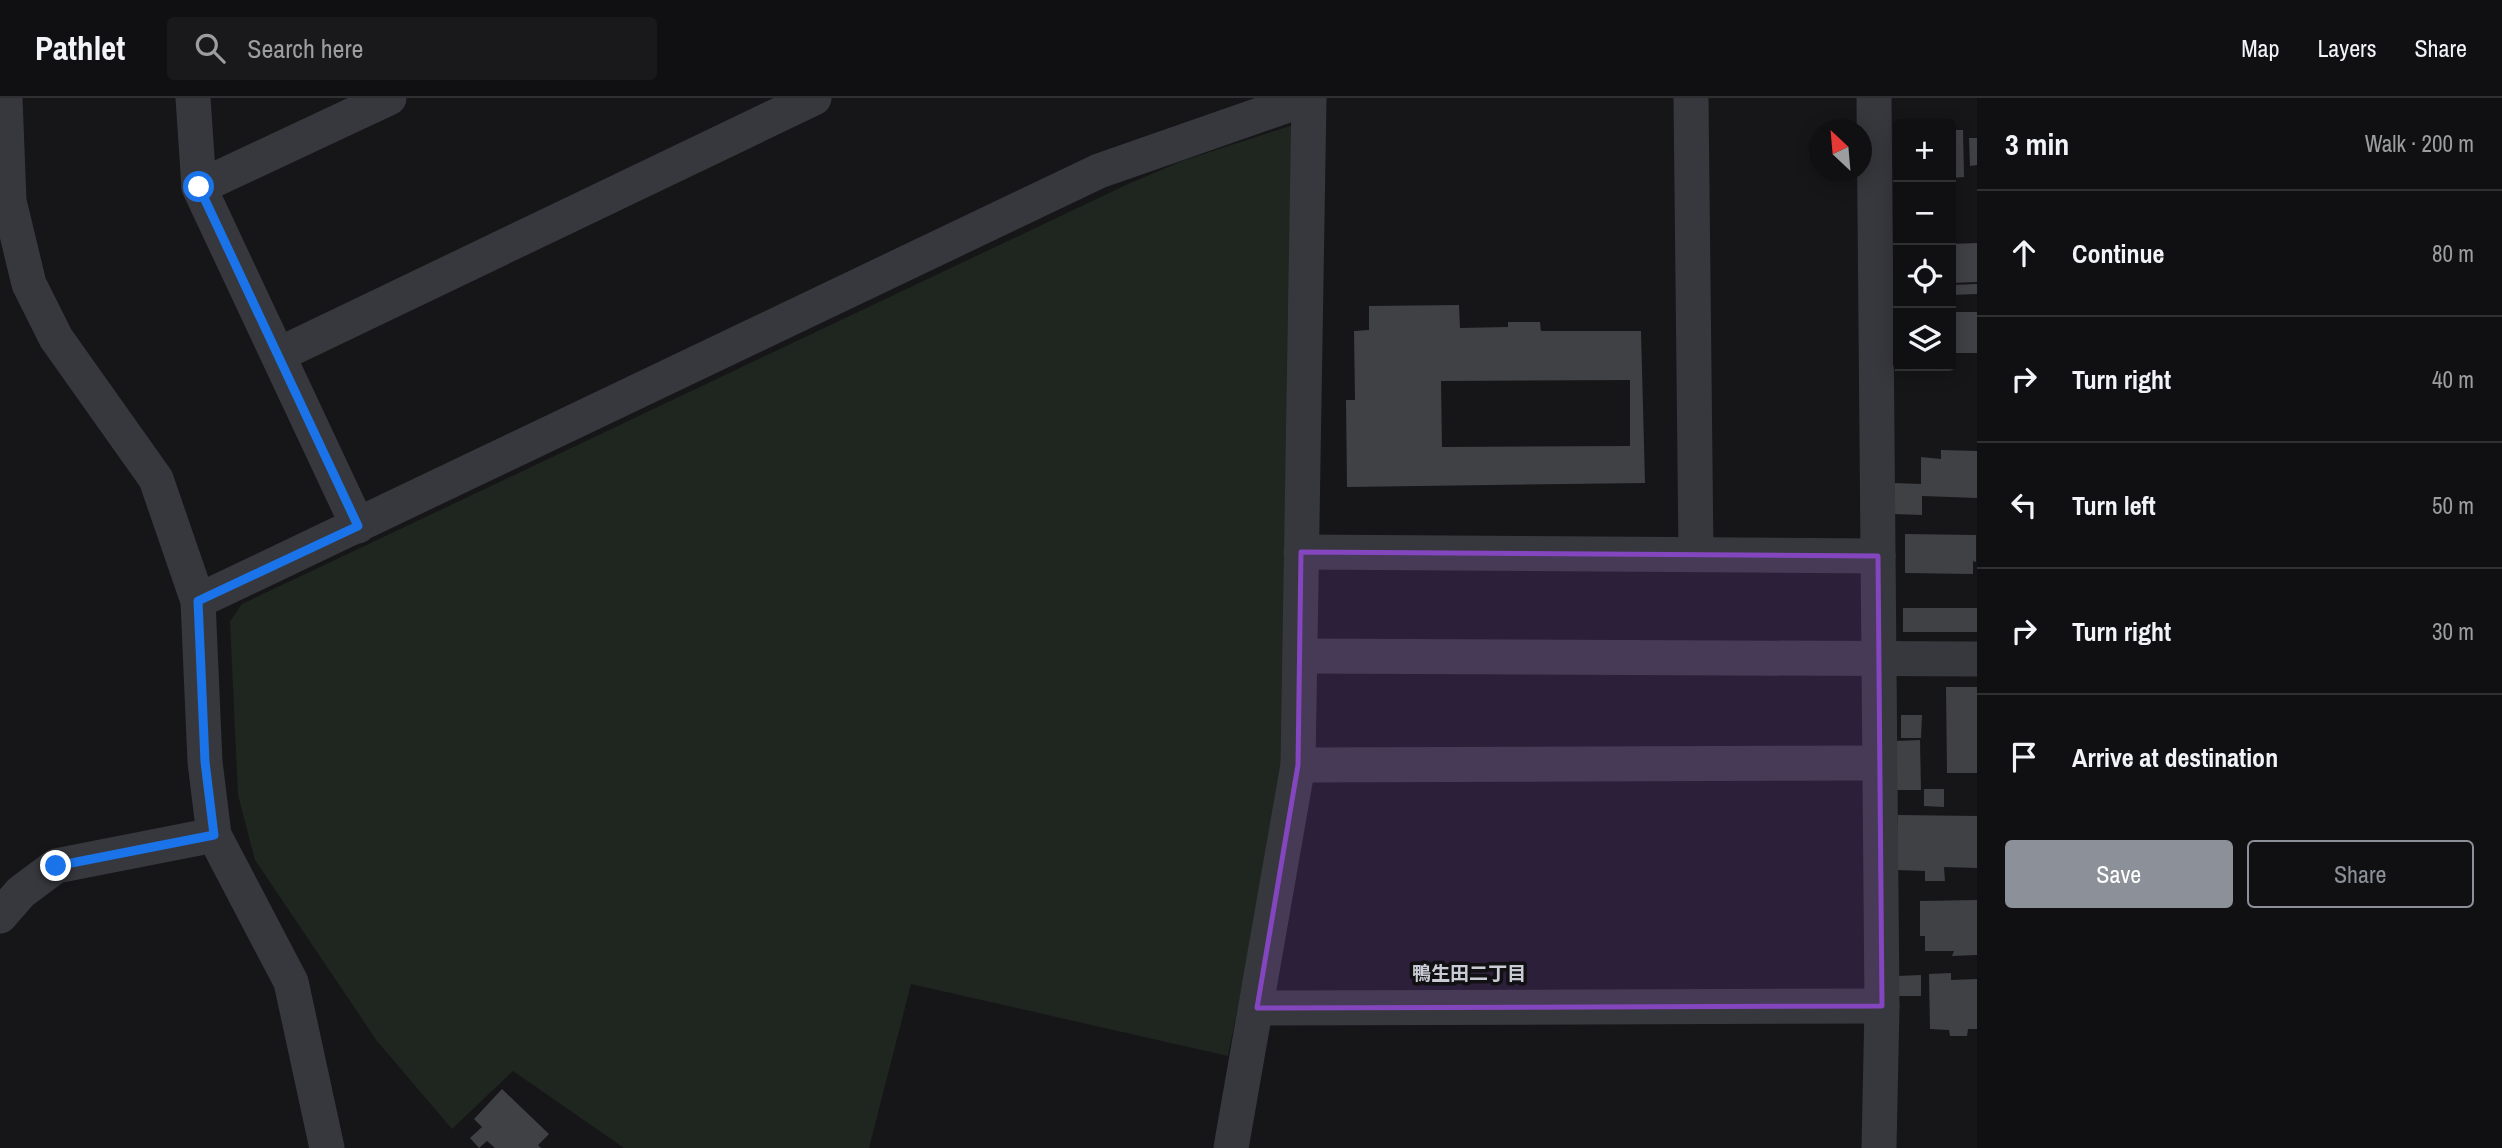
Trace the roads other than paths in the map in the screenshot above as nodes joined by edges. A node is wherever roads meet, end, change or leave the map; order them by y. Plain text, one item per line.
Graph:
1 (5, 98) edge
2 (193, 98) edge
3 (389, 98) edge
4 (814, 98) edge
5 (1308, 98) edge
6 (1691, 98) edge
7 (1874, 98) edge
8 (199, 187) junction
9 (279, 354) junction
10 (358, 526) junction
11 (1301, 552) junction
12 (1696, 554) junction
13 (1878, 556) junction
14 (198, 601) junction
15 (1300, 656) junction
16 (1977, 659) edge
17 (1879, 660) junction
18 (1877, 763) junction
19 (1298, 765) junction
20 (214, 835) junction
21 (0, 916) edge
22 (1882, 1006) junction
23 (1256, 1008) junction
24 (327, 1148) edge
25 (1231, 1148) edge
26 (1879, 1148) edge

1 - 14 street
2 - 8 street
3 - 8 street
4 - 9 street
5 - 10 street
5 - 11 street
6 - 12 street
7 - 13 street
8 - 9 street
9 - 10 street
10 - 14 street
11 - 12 street
11 - 15 street
12 - 13 street
13 - 17 street
14 - 20 street
15 - 17 street
15 - 19 street
16 - 17 street
17 - 18 street
18 - 19 street
18 - 22 street
19 - 23 street
20 - 21 street
20 - 24 street
22 - 23 street
22 - 26 street
23 - 25 street

